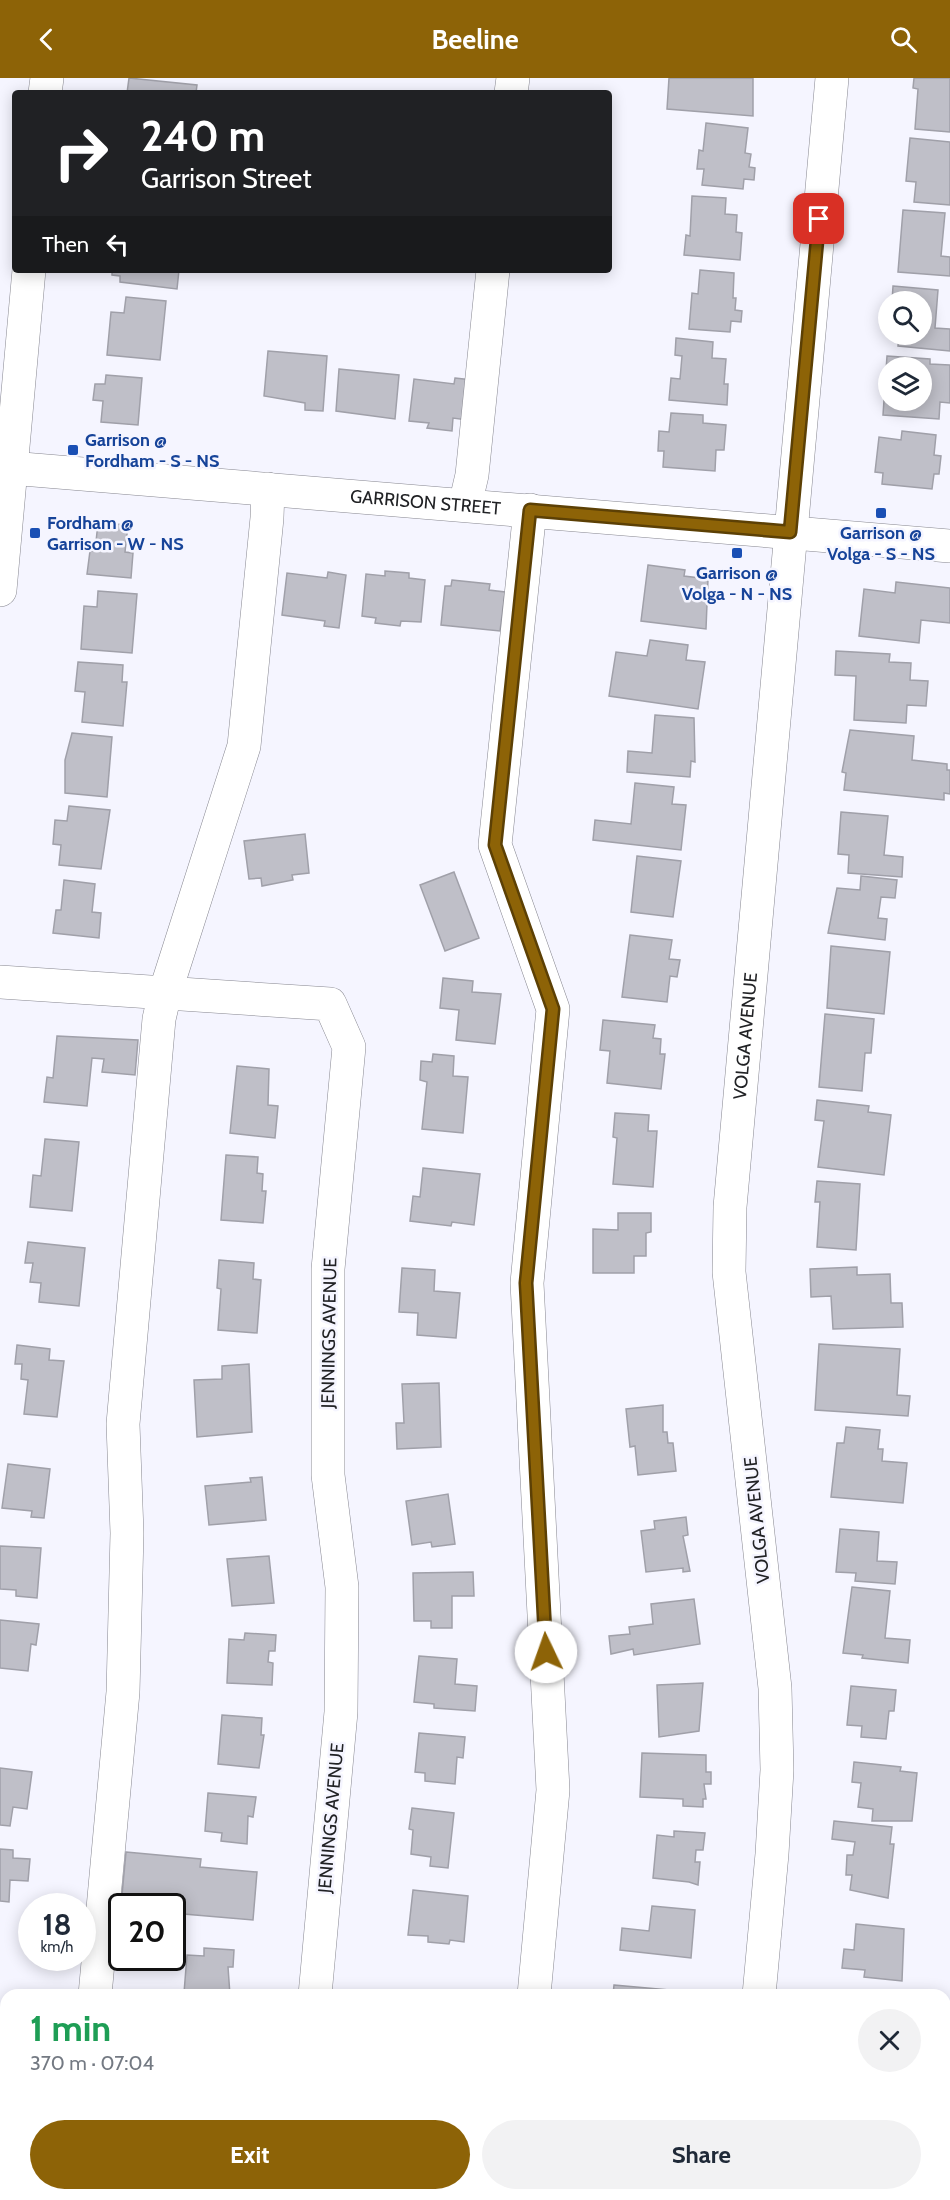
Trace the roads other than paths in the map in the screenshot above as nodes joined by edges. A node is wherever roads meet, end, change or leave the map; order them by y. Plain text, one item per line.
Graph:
1 (832, 78) edge
2 (28, 273) edge
3 (493, 273) edge
4 (10, 468) junction
5 (268, 489) junction
6 (465, 505) junction
7 (530, 510) junction
8 (790, 532) junction
9 (950, 546) edge
10 (0, 590) edge
11 (0, 982) edge
12 (165, 993) junction
13 (96, 1989) edge
14 (316, 1989) edge
15 (535, 1989) edge
16 (760, 1989) edge

1 - 8 street, VOLGA AVENUE
2 - 4 street
3 - 6 street
4 - 5 street, GARRISON STREET
4 - 10 street
5 - 6 street, GARRISON STREET
5 - 12 street
6 - 7 street, GARRISON STREET
7 - 8 street, GARRISON STREET
7 - 15 street
8 - 9 street, GARRISON STREET
8 - 16 street, VOLGA AVENUE
11 - 12 street, JENNINGS AVENUE
12 - 13 street
12 - 14 street, JENNINGS AVENUE

